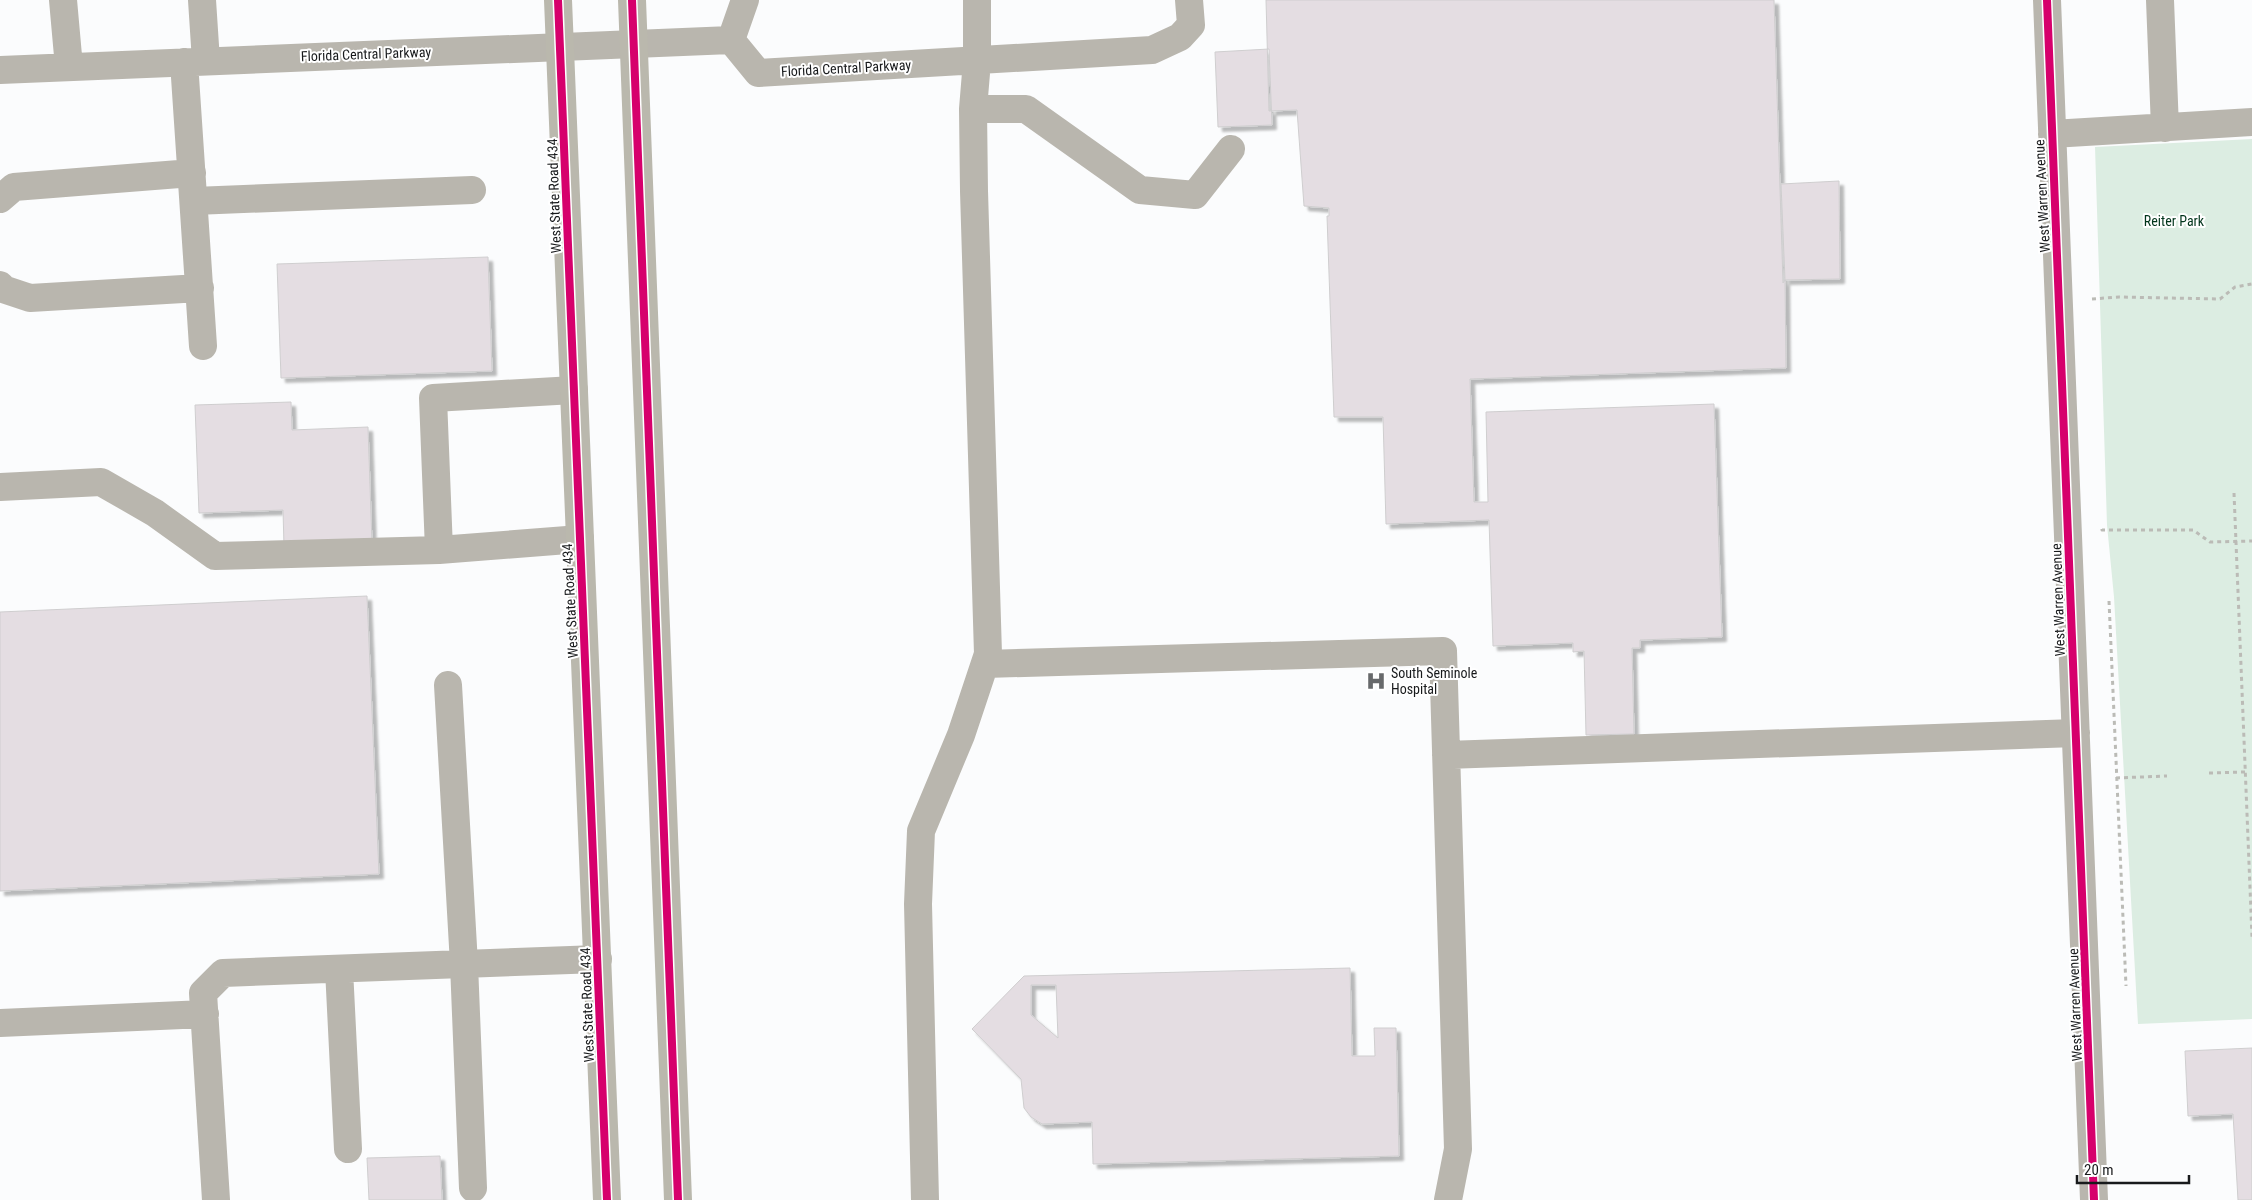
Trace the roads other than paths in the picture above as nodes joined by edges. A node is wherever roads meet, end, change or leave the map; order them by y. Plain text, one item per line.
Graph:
1 (63, 0) edge
2 (202, 0) edge
3 (558, 0) edge
4 (632, 0) edge
5 (744, 0) edge
6 (977, 0) edge
7 (1189, 0) edge
8 (2047, 0) edge
9 (2160, 0) edge
10 (731, 40) junction
11 (634, 43) junction
12 (560, 46) junction
13 (976, 61) junction
14 (195, 62) junction
15 (69, 67) junction
16 (0, 70) edge
17 (973, 109) junction
18 (2252, 122) edge
19 (2165, 128) junction
20 (2052, 134) junction
21 (1230, 149) dead end
22 (192, 173) junction
23 (472, 190) dead end
24 (0, 199) edge
25 (194, 201) junction
26 (0, 285) edge
27 (200, 288) junction
28 (203, 346) dead end
29 (574, 390) junction
30 (0, 487) edge
31 (580, 540) junction
32 (439, 550) junction
33 (985, 664) junction
34 (448, 685) dead end
35 (2076, 733) junction
36 (1446, 755) junction
37 (598, 959) junction
38 (464, 964) junction
39 (339, 969) junction
40 (204, 1014) junction
41 (0, 1023) edge
42 (348, 1149) dead end
43 (473, 1188) dead end
44 (216, 1200) edge
45 (607, 1200) edge
46 (678, 1200) edge
47 (924, 1200) edge
48 (1448, 1200) edge
49 (2094, 1200) edge

1 - 15 street
2 - 14 street
3 - 12 main road, West State Road 434
4 - 11 main road
5 - 10 street
6 - 13 street
7 - 13 street
8 - 20 street, West Warren Avenue
9 - 19 street
10 - 11 street, Florida Central Parkway
10 - 13 street, Florida Central Parkway
11 - 12 street, Florida Central Parkway
11 - 46 main road
12 - 14 street, Florida Central Parkway
12 - 29 main road, West State Road 434
13 - 17 street
14 - 15 street, Florida Central Parkway
14 - 22 street
15 - 16 street, Florida Central Parkway
17 - 21 street
17 - 33 street
18 - 19 street
19 - 20 street
20 - 35 street, West Warren Avenue
22 - 24 street
22 - 25 street
23 - 25 street
25 - 27 street
26 - 27 street
27 - 28 street
29 - 31 main road, West State Road 434
29 - 32 street
30 - 32 street
31 - 32 street
31 - 37 main road, West State Road 434
33 - 36 street
33 - 47 street
34 - 38 street
35 - 36 street
35 - 49 street, West Warren Avenue
36 - 48 street
37 - 38 street
37 - 45 main road, West State Road 434
38 - 39 street
38 - 43 street
39 - 40 street
39 - 42 street
40 - 41 street
40 - 44 street

